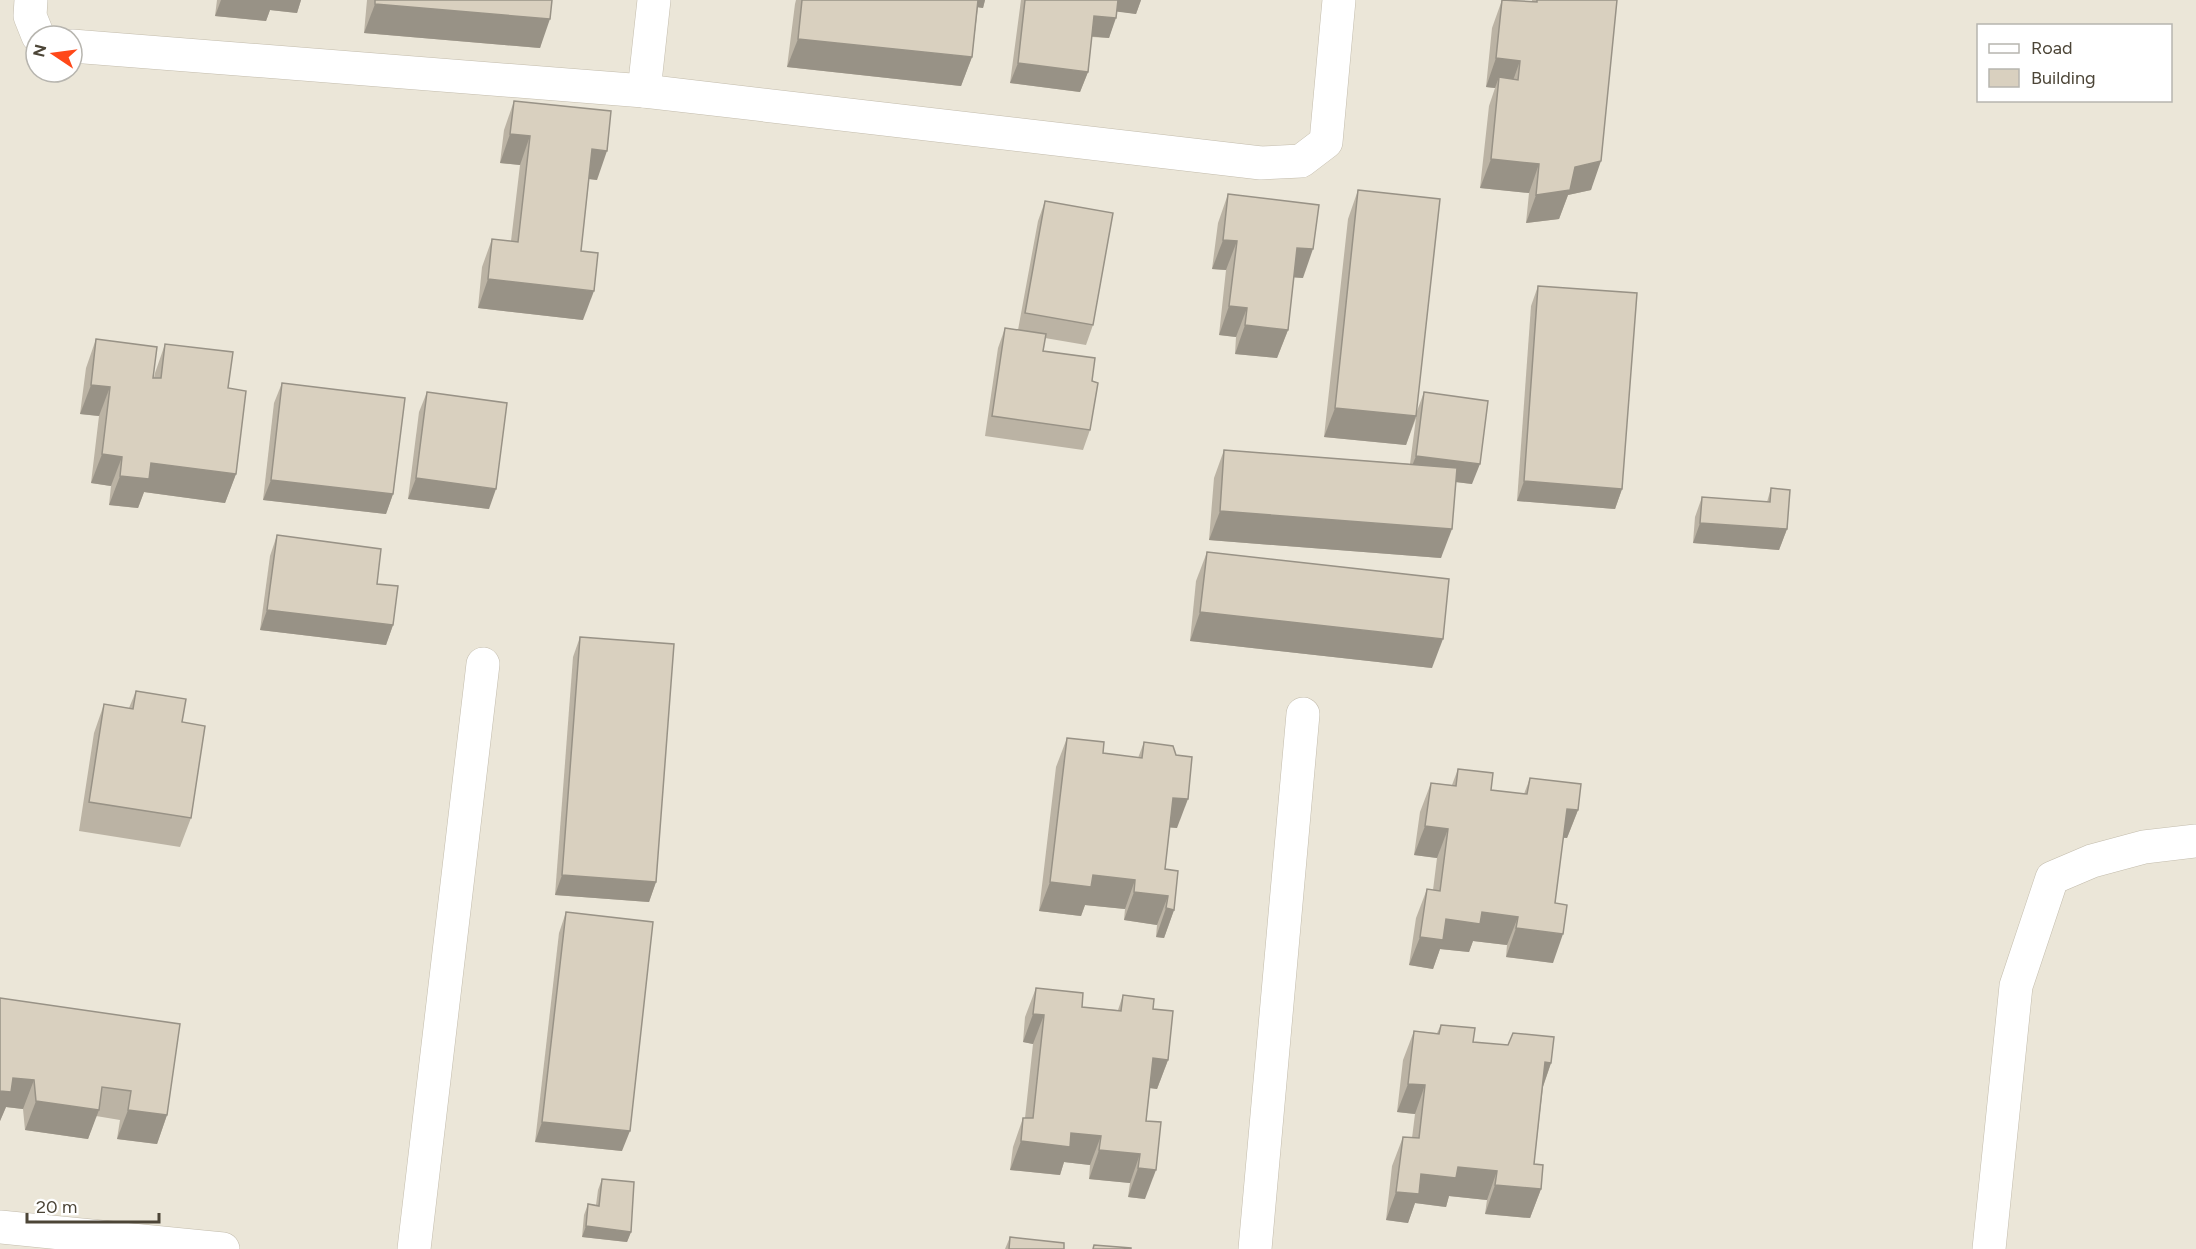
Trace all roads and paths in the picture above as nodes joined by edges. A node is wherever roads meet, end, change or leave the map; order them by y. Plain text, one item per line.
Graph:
1 (31, 0) edge
2 (654, 0) edge
3 (1339, 0) edge
4 (33, 24) edge
5 (84, 47) edge
6 (644, 91) junction
7 (483, 664) dead end
8 (1304, 714) dead end
9 (2196, 841) edge
10 (0, 1227) edge
11 (223, 1249) edge
12 (414, 1249) edge
13 (1255, 1249) edge
14 (1989, 1249) edge

1 - 4 street
2 - 6 street
3 - 6 street
5 - 6 street
7 - 12 street
8 - 13 street
9 - 14 street
10 - 11 street

